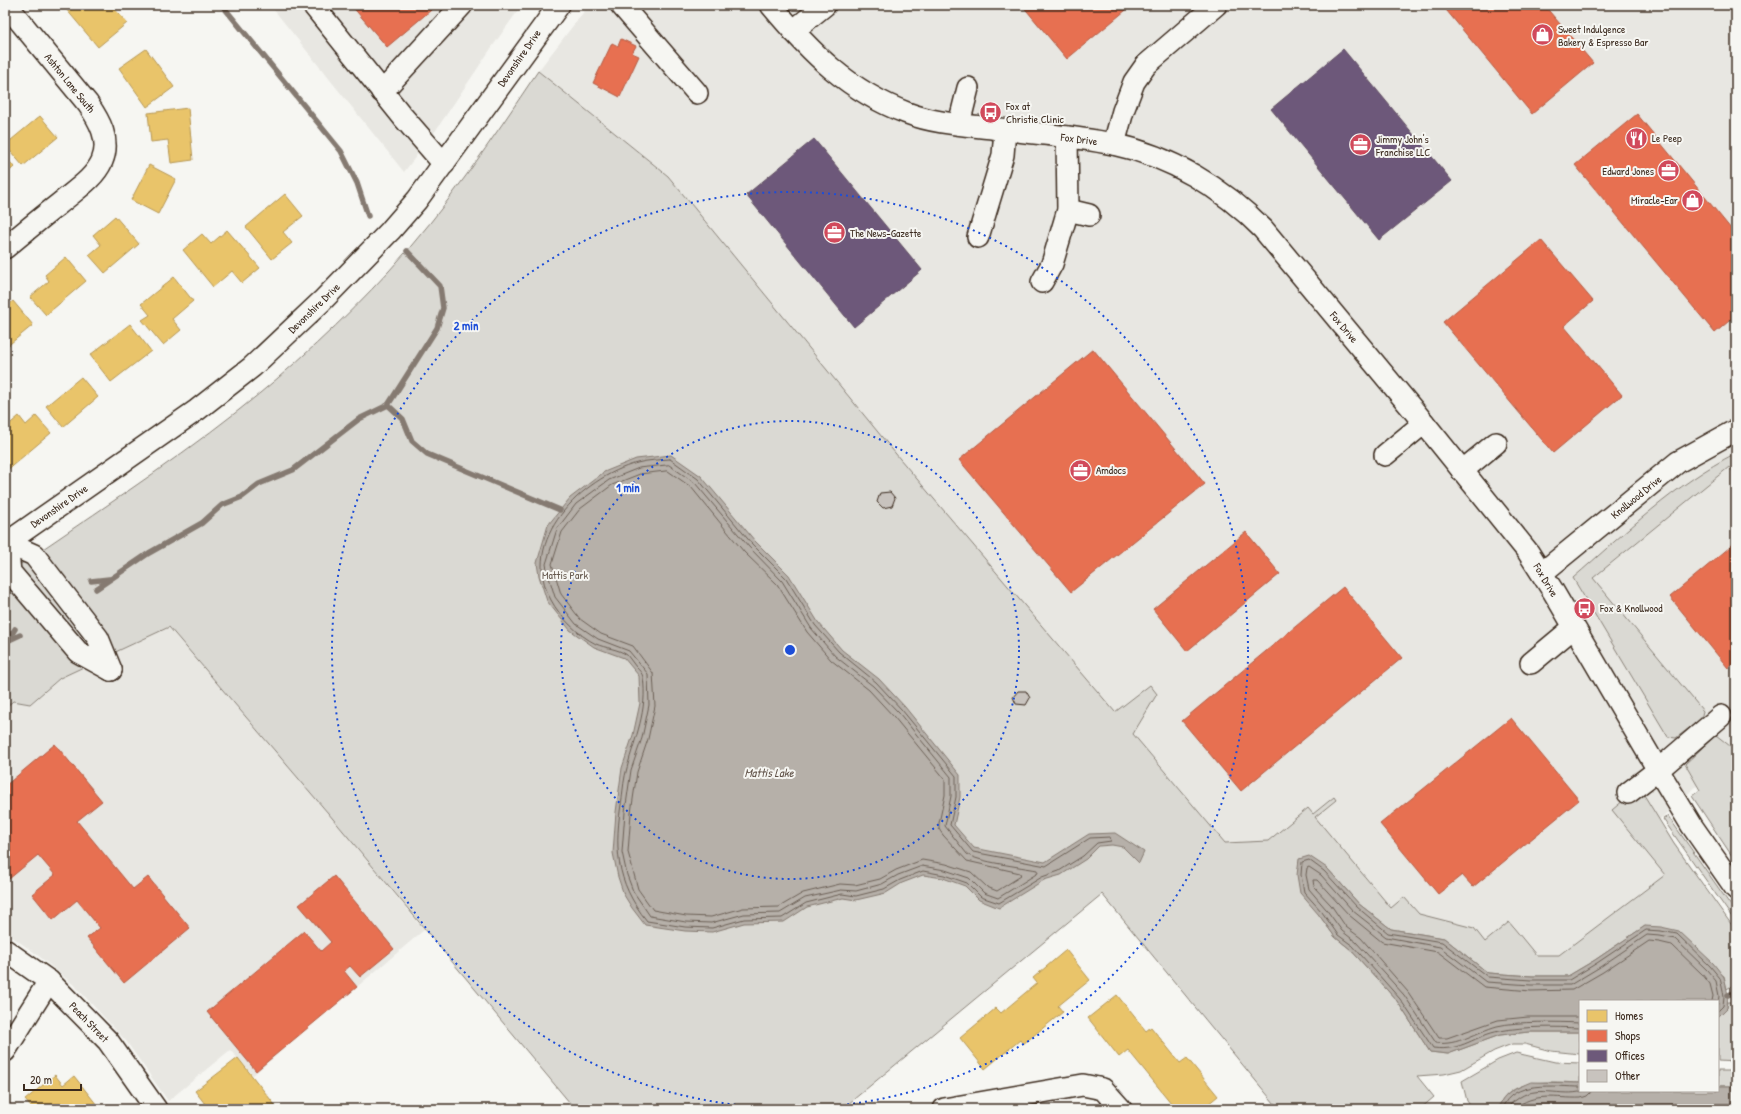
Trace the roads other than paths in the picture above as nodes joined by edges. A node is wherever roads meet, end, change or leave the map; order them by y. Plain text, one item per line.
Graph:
1 (5, 5) edge
2 (313, 5) edge
3 (462, 5) edge
4 (559, 5) edge
5 (621, 5) edge
6 (771, 5) edge
7 (825, 5) edge
8 (1211, 6) edge
9 (793, 31) junction
10 (968, 88) dead end
11 (382, 92) junction
12 (697, 93) dead end
13 (960, 124) junction
14 (1005, 130) junction
15 (1067, 137) junction
16 (1114, 144) junction
17 (444, 164) junction
18 (1068, 210) junction
19 (1089, 215) dead end
20 (978, 237) dead end
21 (5, 248) edge
22 (1042, 282) dead end
23 (1424, 423) junction
24 (1736, 430) edge
25 (1496, 443) dead end
26 (1385, 455) dead end
27 (1462, 471) junction
28 (6, 544) edge
29 (1542, 573) junction
30 (1573, 628) junction
31 (1531, 663) dead end
32 (1721, 716) dead end
33 (1658, 770) junction
34 (1628, 793) dead end
35 (1736, 889) edge
36 (5, 950) edge
37 (49, 981) junction
38 (5, 1051) edge
39 (1041, 1101) edge
40 (156, 1109) edge
41 (944, 1109) edge
42 (1121, 1109) edge

1 - 21 street, Ashton Lane South
2 - 11 street
3 - 11 street
4 - 17 street, Devonshire Drive
5 - 12 street
6 - 9 street, Fox Drive
7 - 9 street
8 - 16 street
9 - 13 street, Fox Drive
10 - 13 street
11 - 17 street
13 - 14 street, Fox Drive
14 - 15 street, Fox Drive
14 - 20 street
15 - 16 street, Fox Drive
15 - 18 street
16 - 23 street, Fox Drive
17 - 28 street, Devonshire Drive
18 - 19 street
18 - 22 street
23 - 26 street
23 - 27 street, Fox Drive
24 - 29 street, Knollwood Drive
25 - 27 street
27 - 29 street, Fox Drive
28 - 28 street
29 - 30 street, Fox Drive
30 - 31 street
30 - 33 street, Fox Drive
32 - 33 street
33 - 34 street
33 - 35 street, Fox Drive
36 - 37 street, Peach Street
37 - 38 street
37 - 40 street, Peach Street
39 - 41 street
39 - 42 street

